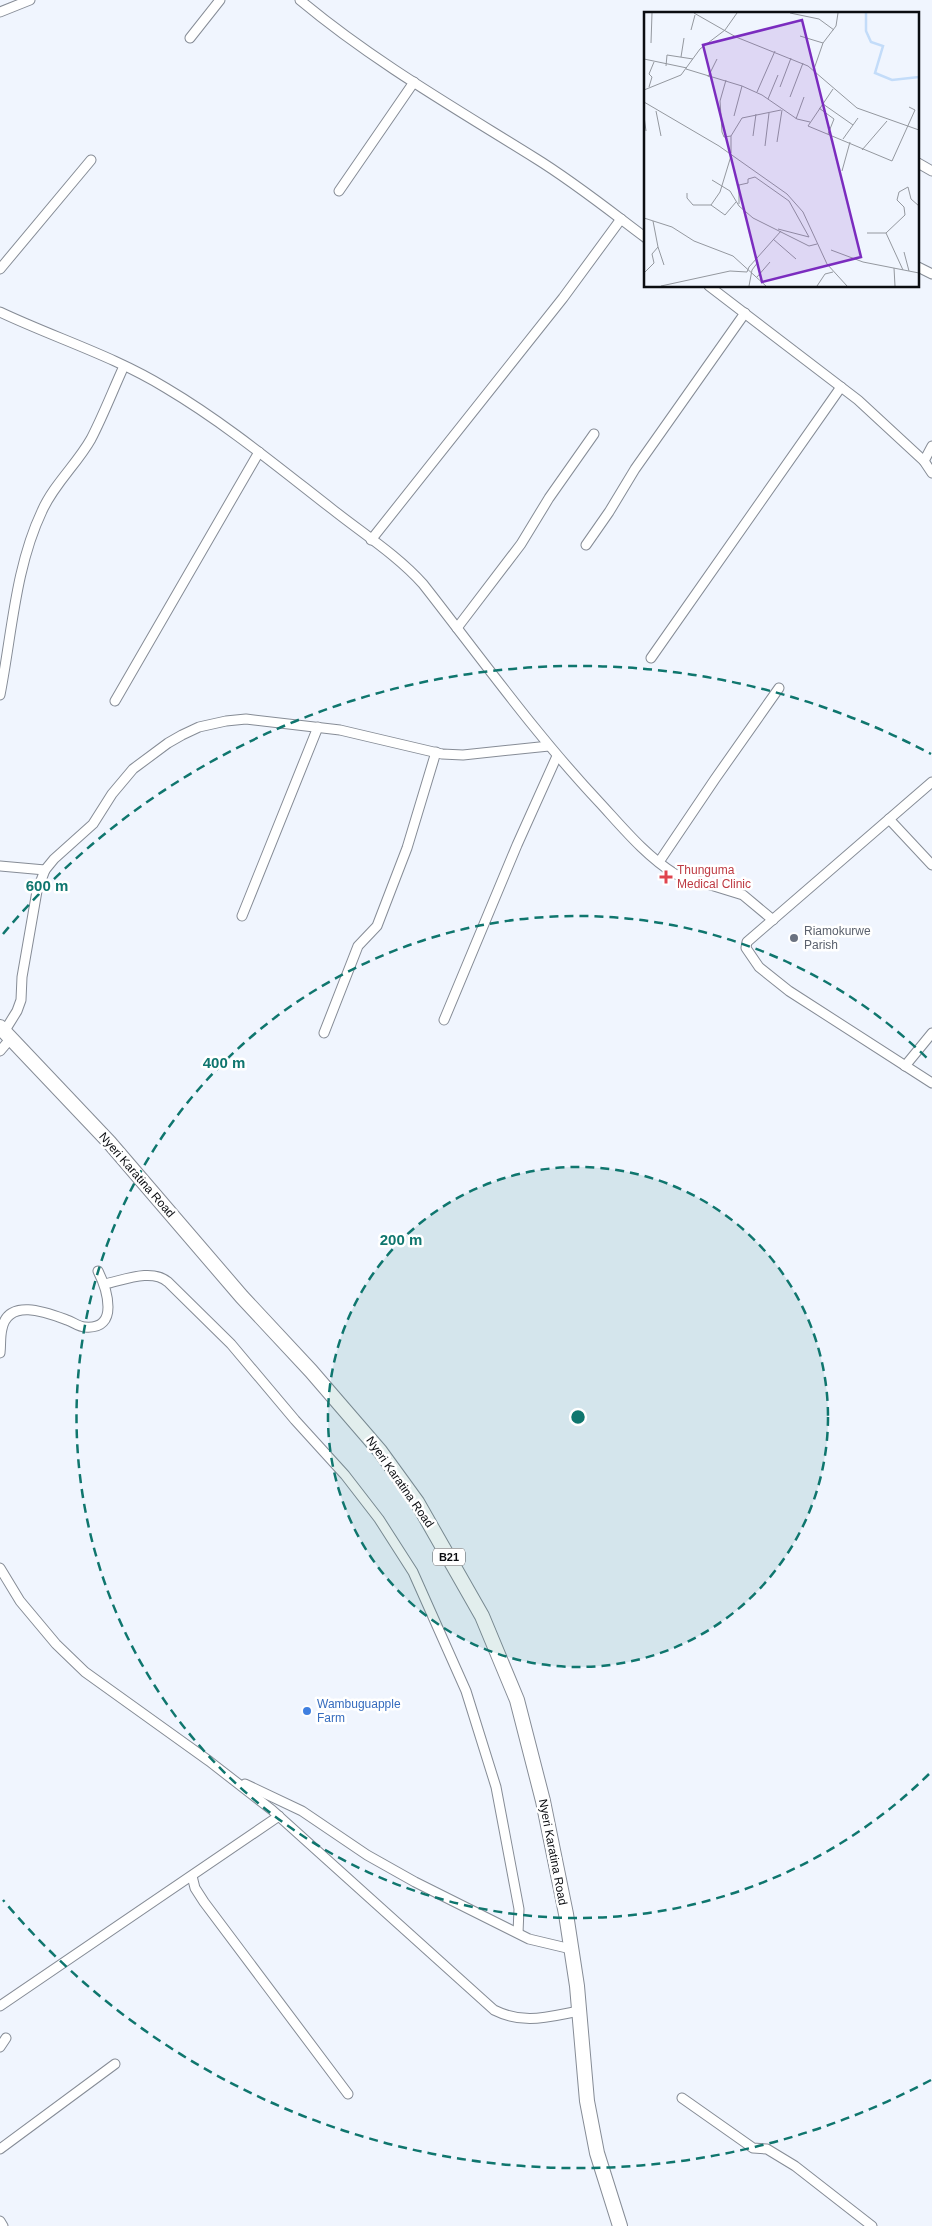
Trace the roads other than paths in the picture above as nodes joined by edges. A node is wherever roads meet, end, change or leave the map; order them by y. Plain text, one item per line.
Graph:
1 (30, 0) edge
2 (220, 0) edge
3 (300, 0) edge
4 (0, 12) edge
5 (190, 38) dead end
6 (414, 82) junction
7 (91, 160) dead end
8 (920, 164) edge
9 (932, 171) edge
10 (338, 191) dead end
11 (620, 220) junction
12 (644, 237) edge
13 (920, 268) edge
14 (0, 269) edge
15 (932, 274) edge
16 (712, 288) edge
17 (0, 312) edge
18 (745, 313) junction
19 (124, 366) junction
20 (841, 387) junction
21 (594, 434) dead end
22 (932, 446) edge
23 (259, 452) junction
24 (924, 462) junction
25 (932, 473) edge
26 (371, 540) junction
27 (586, 545) dead end
28 (457, 628) junction
29 (651, 658) dead end
30 (779, 688) dead end
31 (0, 695) edge
32 (115, 701) dead end
33 (318, 727) junction
34 (549, 746) junction
35 (436, 752) junction
36 (557, 756) junction
37 (928, 785) edge
38 (932, 796) edge
39 (889, 819) junction
40 (659, 862) junction
41 (932, 864) edge
42 (0, 866) edge
43 (45, 870) junction
44 (242, 916) dead end
45 (773, 920) junction
46 (444, 1020) dead end
47 (5, 1032) edge
48 (324, 1033) dead end
49 (932, 1033) edge
50 (0, 1052) edge
51 (905, 1066) junction
52 (932, 1083) edge
53 (98, 1271) dead end
54 (105, 1284) junction
55 (0, 1353) edge
56 (0, 1568) edge
57 (229, 1777) junction
58 (279, 1816) junction
59 (192, 1876) junction
60 (518, 1933) junction
61 (571, 1948) junction
62 (0, 2006) edge
63 (579, 2011) junction
64 (6, 2038) dead end
65 (0, 2047) edge
66 (115, 2064) dead end
67 (348, 2094) dead end
68 (682, 2098) dead end
69 (0, 2149) edge
70 (0, 2221) edge
71 (3, 2226) edge
72 (620, 2226) edge
73 (872, 2226) edge

1 - 4 street
2 - 5 street
3 - 6 street
6 - 10 street
6 - 11 street
7 - 14 street
8 - 9 street
11 - 12 street
11 - 26 street
13 - 15 street
16 - 18 street
17 - 19 street
18 - 20 street
18 - 27 street
19 - 23 street
19 - 31 street
20 - 24 street
20 - 29 street
21 - 28 street
22 - 24 street
23 - 26 street
23 - 32 street
24 - 25 street
26 - 28 street
28 - 34 street
30 - 40 street
33 - 35 street
33 - 43 street
33 - 44 street
34 - 35 street
34 - 36 street
35 - 48 street
36 - 40 street
36 - 46 street
37 - 38 street
37 - 39 street
39 - 41 street
39 - 45 street
40 - 45 street
42 - 43 street
43 - 47 street
45 - 51 street
47 - 50 street
47 - 61 highway, Nyeri Karatina Road / B21
49 - 51 street
51 - 52 street
53 - 54 street
54 - 55 street
54 - 60 street
56 - 57 street
57 - 58 street
57 - 60 street
58 - 59 street
58 - 63 street
59 - 62 street
59 - 67 street
60 - 61 street
61 - 63 highway, Nyeri Karatina Road / B21
63 - 72 highway, Nyeri Karatina Road / B21
64 - 65 street
66 - 69 street
68 - 73 street
70 - 71 street

